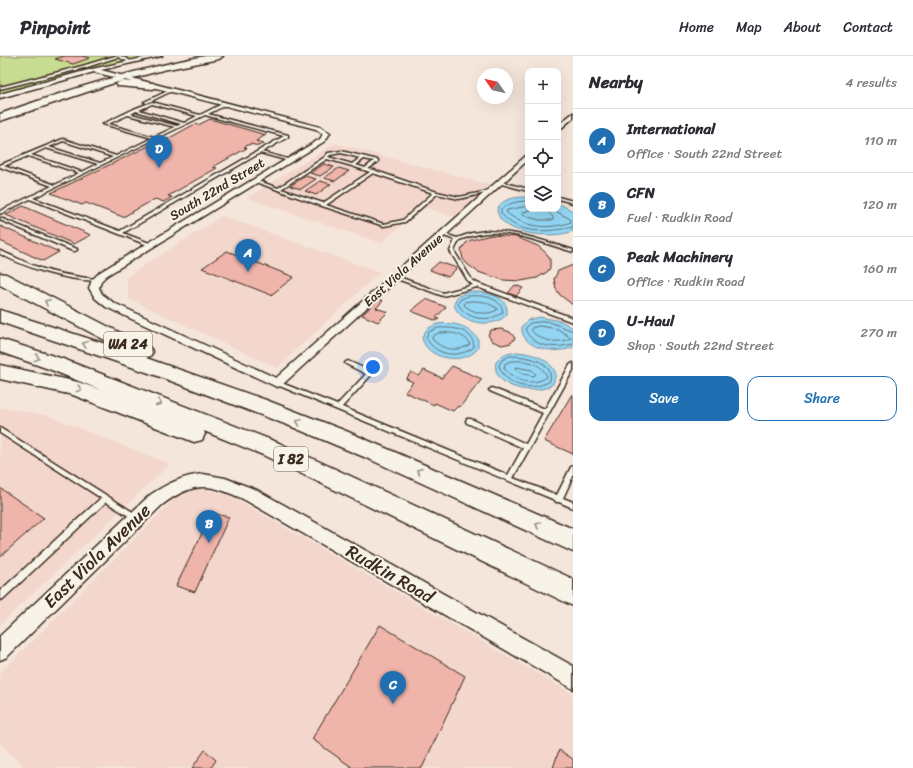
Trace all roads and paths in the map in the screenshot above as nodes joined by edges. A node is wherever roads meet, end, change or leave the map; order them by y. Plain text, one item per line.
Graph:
1 (118, 56) edge
2 (159, 56) edge
3 (200, 56) edge
4 (219, 56) edge
5 (132, 62) junction
6 (155, 69) junction
7 (94, 70) junction
8 (117, 76) junction
9 (153, 86) junction
10 (0, 88) edge
11 (87, 88) junction
12 (169, 90) junction
13 (0, 96) edge
14 (152, 103) junction
15 (225, 104) junction
16 (136, 110) junction
17 (0, 112) edge
18 (128, 114) junction
19 (205, 114) junction
20 (200, 116) junction
21 (573, 116) edge
22 (0, 118) edge
23 (184, 124) junction
24 (561, 126) edge
25 (176, 128) junction
26 (154, 138) junction
27 (46, 147) junction
28 (259, 152) junction
29 (28, 155) junction
30 (116, 157) junction
31 (326, 158) junction
32 (363, 158) junction
33 (525, 159) edge
34 (289, 160) junction
35 (100, 164) junction
36 (354, 165) junction
37 (366, 169) junction
38 (374, 171) junction
39 (81, 173) junction
40 (255, 181) junction
41 (499, 182) junction
42 (55, 186) junction
43 (278, 189) junction
44 (525, 189) edge
45 (488, 192) junction
46 (436, 193) junction
47 (30, 198) junction
48 (561, 199) edge
49 (573, 202) edge
50 (323, 205) junction
51 (0, 213) edge
52 (0, 219) edge
53 (120, 233) junction
54 (441, 234) junction
55 (456, 239) junction
56 (150, 245) junction
57 (75, 250) dead end
58 (573, 251) edge
59 (0, 252) edge
60 (394, 277) junction
61 (0, 278) edge
62 (97, 280) junction
63 (477, 286) junction
64 (0, 316) edge
65 (573, 320) edge
66 (0, 346) edge
67 (348, 363) dead end
68 (573, 365) edge
69 (0, 372) edge
70 (277, 383) junction
71 (492, 390) dead end
72 (258, 405) junction
73 (338, 408) junction
74 (547, 412) junction
75 (469, 421) dead end
76 (0, 430) edge
77 (527, 447) junction
78 (573, 469) edge
79 (204, 479) joint
80 (509, 479) junction
81 (106, 498) junction
82 (558, 500) junction
83 (573, 505) edge
84 (137, 518) junction
85 (573, 541) edge
86 (573, 593) edge
87 (0, 596) edge
88 (573, 598) edge
89 (0, 650) edge
90 (573, 678) edge

1 - 5 lane
1 - 10 lane
2 - 5 street
3 - 8 main road
4 - 6 main road
5 - 7 street
6 - 8 main road
6 - 12 main road
7 - 8 street, South 22nd Street
7 - 13 street
8 - 9 street, South 22nd Street
8 - 11 main road
8 - 17 main road
9 - 11 main road
9 - 12 street, South 22nd Street
11 - 22 main road
12 - 14 lane
12 - 15 street, South 22nd Street
14 - 16 lane
14 - 20 lane
15 - 19 lane
15 - 34 street, South 22nd Street
16 - 18 lane
16 - 23 lane
18 - 25 lane
18 - 26 lane
19 - 20 lane
19 - 28 lane
20 - 23 lane
21 - 24 street
23 - 25 lane
25 - 26 lane
26 - 30 lane
27 - 29 lane
27 - 30 lane
27 - 35 lane
28 - 34 lane
28 - 53 lane
29 - 39 lane
29 - 42 lane
30 - 35 lane
31 - 32 lane
31 - 36 lane
31 - 43 lane
32 - 36 lane
32 - 37 lane
33 - 41 street, East Viola Avenue
34 - 40 street, South 22nd Street
35 - 39 lane
36 - 37 lane
37 - 38 lane
38 - 46 lane
38 - 50 lane
39 - 42 lane
40 - 43 lane
40 - 56 street, South 22nd Street
41 - 44 lane
41 - 45 street, East Viola Avenue
42 - 47 lane
43 - 50 lane
45 - 46 lane
45 - 54 street, East Viola Avenue
46 - 50 lane
47 - 51 lane
47 - 53 lane
48 - 49 lane
52 - 57 lane
53 - 56 lane
54 - 55 lane
54 - 60 street, East Viola Avenue
55 - 58 lane
55 - 63 lane
56 - 62 street, South 22nd Street
59 - 62 lane
60 - 63 lane
60 - 70 street, East Viola Avenue
72 -> 61 highway, WA 24
62 - 70 street
63 - 65 lane
72 -> 64 highway, I 82
66 -> 86 highway, I 82
67 - 73 lane
68 - 74 lane
69 -> 88 highway
70 - 73 lane
71 - 74 lane
85 -> 72 highway, I 82
73 - 80 lane
74 - 77 lane
75 - 77 lane
76 - 81 lane
77 - 80 lane
78 - 82 lane
79 - 84 street, East Viola Avenue
79 - 90 street, Rudkin Road
80 - 82 lane
81 - 84 lane
81 - 87 lane
82 - 83 lane
84 - 89 street, East Viola Avenue

